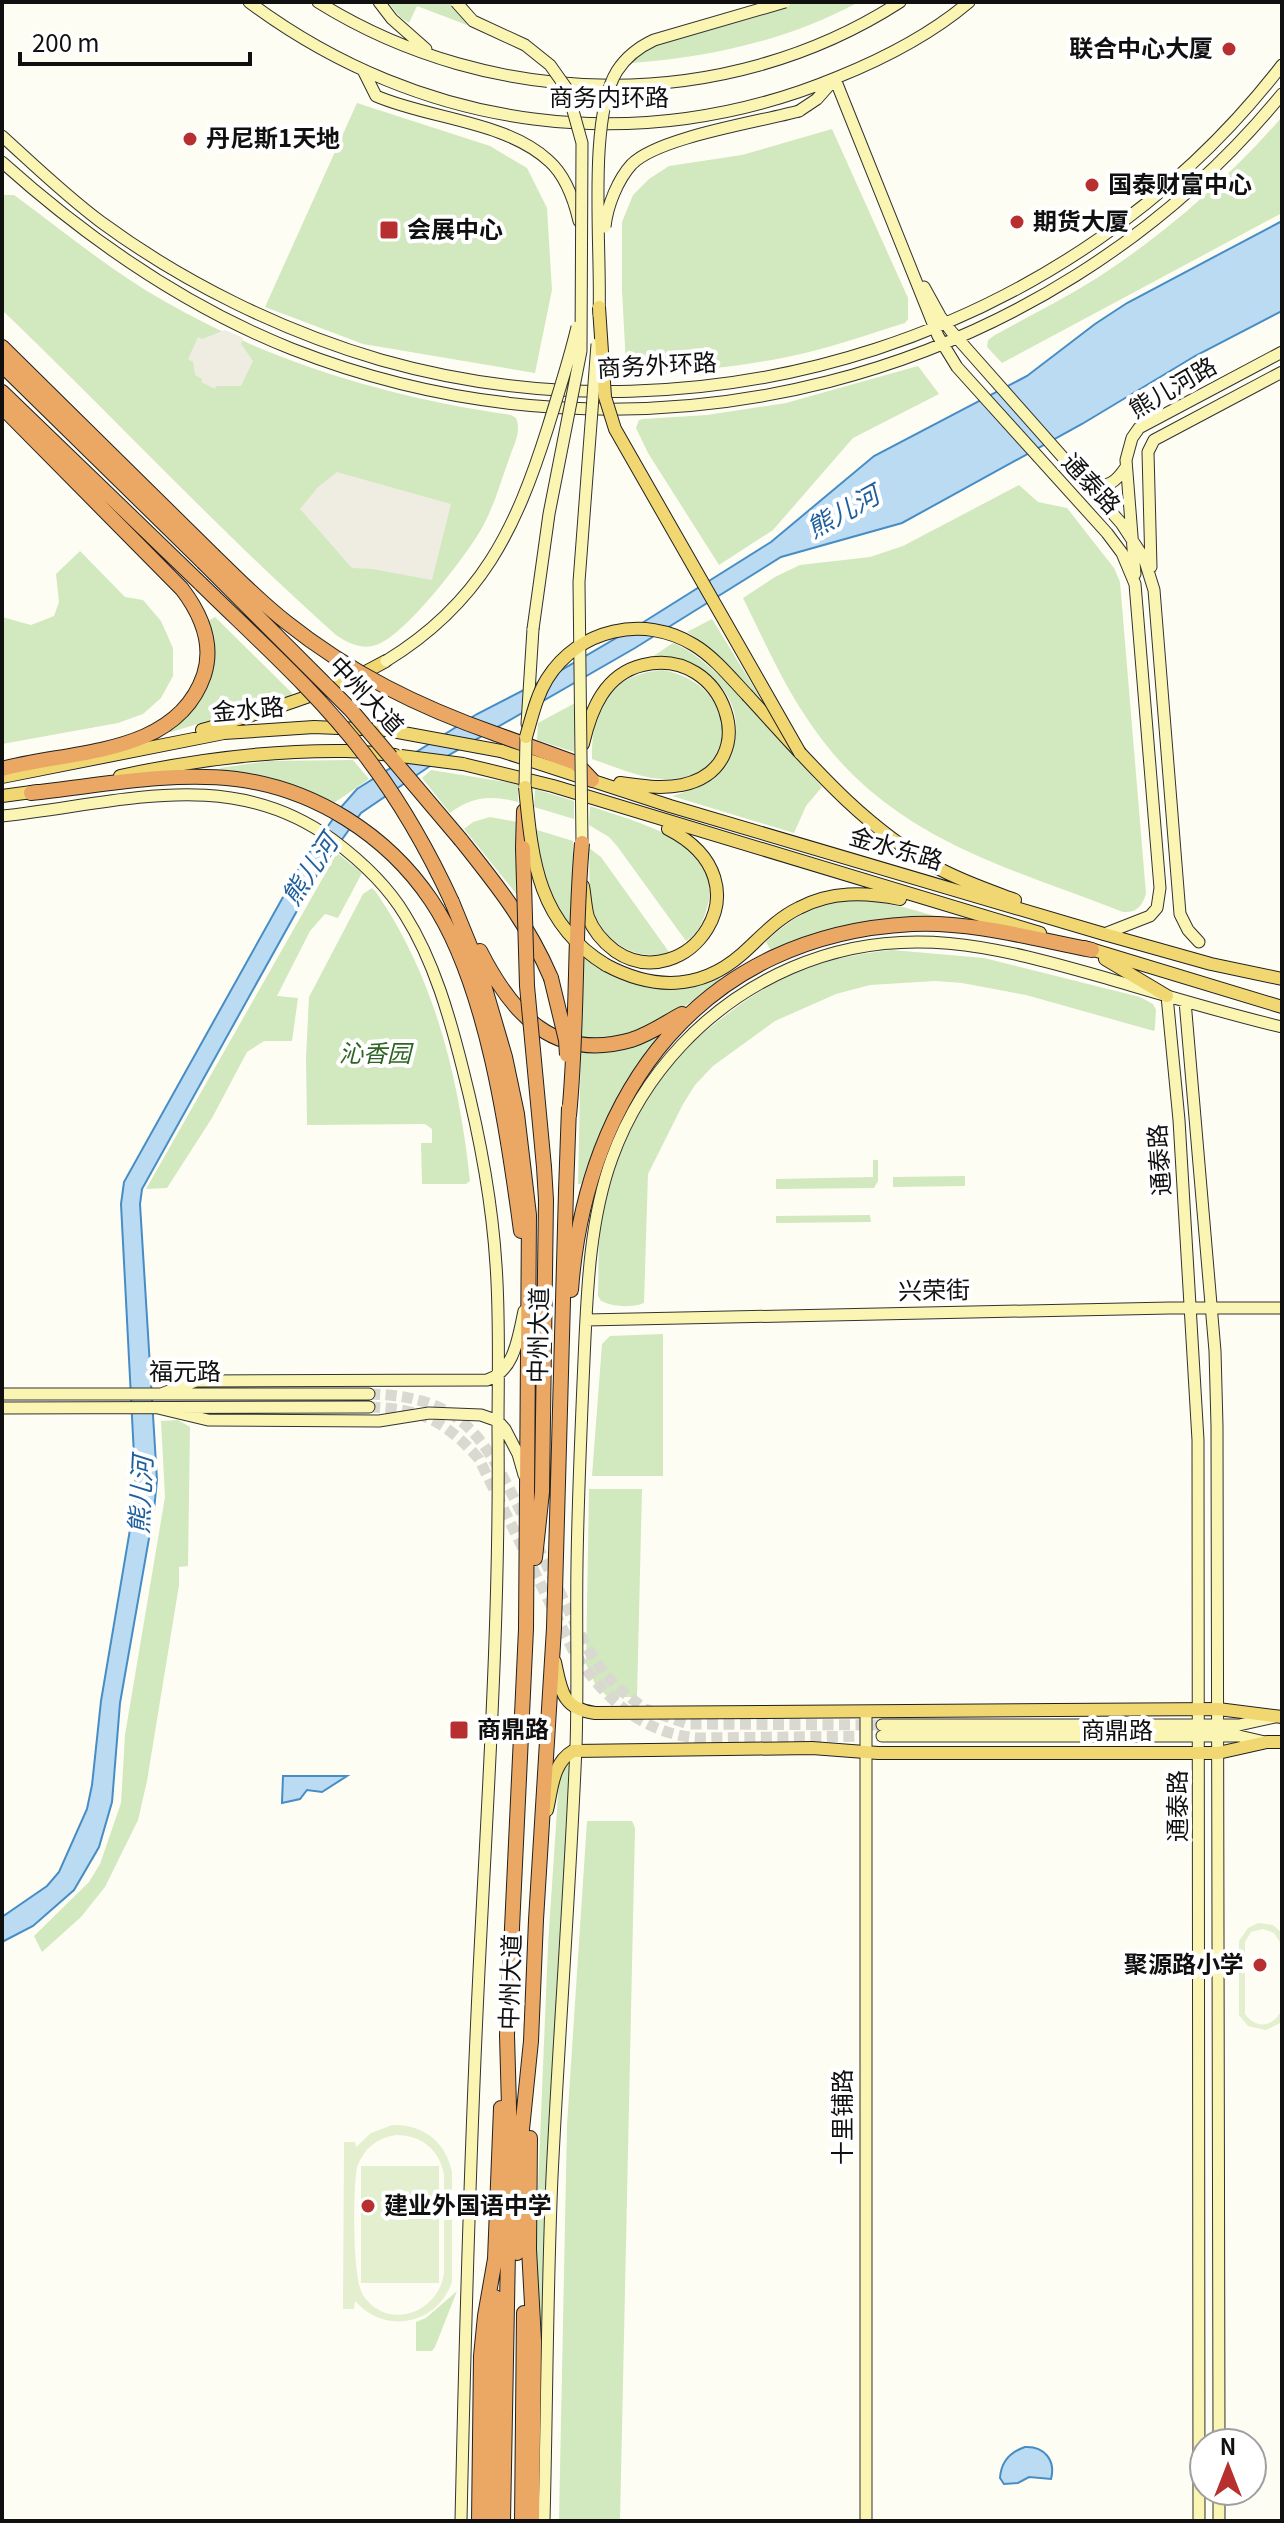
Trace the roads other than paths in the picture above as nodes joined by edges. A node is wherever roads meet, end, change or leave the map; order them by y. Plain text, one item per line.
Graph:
1 (249, 2) edge
2 (318, 2) edge
3 (379, 2) edge
4 (456, 2) edge
5 (785, 2) edge
6 (900, 2) edge
7 (969, 2) edge
8 (439, 59) junction
9 (1282, 65) edge
10 (363, 70) junction
11 (838, 77) junction
12 (1282, 94) edge
13 (2, 136) edge
14 (2, 162) edge
15 (582, 231) junction
16 (599, 267) junction
17 (582, 307) junction
18 (599, 307) junction
19 (940, 325) junction
20 (957, 337) junction
21 (943, 344) junction
22 (2, 347) edge
23 (1282, 352) edge
24 (2, 365) edge
25 (1282, 372) edge
26 (2, 392) edge
27 (2, 407) edge
28 (1126, 467) junction
29 (1090, 487) junction
30 (1132, 538) junction
31 (1151, 539) junction
32 (1122, 553) junction
33 (208, 559) junction
34 (1152, 580) junction
35 (1135, 584) junction
36 (386, 661) joint
37 (526, 737) junction
38 (146, 748) junction
39 (582, 749) junction
40 (501, 751) joint
41 (800, 753) junction
42 (463, 764) joint
43 (2, 769) edge
44 (2, 777) edge
45 (593, 780) junction
46 (525, 787) junction
47 (31, 793) junction
48 (2, 796) edge
49 (619, 807) junction
50 (2, 816) edge
51 (582, 843) junction
52 (452, 902) junction
53 (967, 912) junction
54 (1104, 934) junction
55 (1199, 942) dead end
56 (1092, 950) junction
57 (1282, 979) edge
58 (1167, 996) junction
59 (1185, 1001) junction
60 (696, 1007) junction
61 (1282, 1007) edge
62 (1282, 1027) edge
63 (569, 1116) junction
64 (529, 1287) junction
65 (1192, 1308) junction
66 (1212, 1308) junction
67 (1282, 1308) edge
68 (586, 1320) junction
69 (498, 1377) junction
70 (2, 1394) edge
71 (158, 1394) junction
72 (369, 1394) tunnel mouth
73 (369, 1407) tunnel mouth
74 (2, 1408) edge
75 (157, 1408) junction
76 (498, 1421) junction
77 (558, 1458) junction
78 (527, 1483) junction
79 (526, 1629) junction
80 (553, 1649) junction
81 (1200, 1709) junction
82 (1218, 1709) junction
83 (576, 1710) junction
84 (866, 1712) junction
85 (1279, 1717) edge
86 (882, 1730) tunnel mouth
87 (1200, 1731) junction
88 (1218, 1731) junction
89 (1267, 1742) junction
90 (1282, 1742) edge
91 (575, 1751) junction
92 (866, 1752) junction
93 (1200, 1753) junction
94 (1218, 1753) junction
95 (540, 1845) junction
96 (507, 2035) junction
97 (518, 2248) junction
98 (1219, 2427) edge
99 (492, 2520) edge
100 (522, 2520) edge
101 (461, 2521) edge
102 (544, 2521) edge
103 (866, 2521) edge
104 (1199, 2521) edge

1 - 10 street, 商务内环路
2 - 8 street, 商务内环路
3 - 8 street
4 - 15 street, bridge
5 - 16 street, bridge
6 - 8 street, 商务内环路
7 - 11 street, 商务内环路
9 - 19 street, 商务外环路
10 - 11 street, 商务内环路
10 - 15 street, bridge
11 - 16 street, bridge
11 - 19 street, 通泰路
12 - 20 street, 商务外环路
13 - 19 street, 商务外环路
14 - 21 street, 商务外环路
15 - 17 street, bridge
16 - 18 street, bridge
17 - 36 street, bridge
17 - 37 street, bridge
18 - 39 street, bridge
18 - 41 main road, bridge
19 - 20 street, 通泰路
19 - 21 street, 通泰路
20 - 21 street, 商务外环路
20 - 29 street, 通泰路
21 - 32 street, 通泰路
22 - 33 highway
23 - 28 street, 熊儿河路
24 - 33 highway, 中州大道
25 - 31 street, 熊儿河路
26 - 52 highway, 中州大道, bridge
27 - 43 highway
28 - 29 street
28 - 30 street, 熊儿河路
29 - 30 street, 通泰路
30 - 34 street, 通泰路
30 - 35 street, 熊儿河路
31 - 32 street
31 - 34 street, 熊儿河路
32 - 35 street, 通泰路
33 - 45 highway, bridge
33 - 63 highway, 中州大道, bridge
34 - 55 street, 通泰路
35 - 54 street, 通泰路
36 - 38 main road
37 - 41 main road, bridge
37 - 46 street, bridge
38 - 40 main road, 金水路, bridge
38 - 44 main road, 金水路
39 - 45 main road, bridge
39 - 51 street, bridge
40 - 45 main road, 金水东路
41 - 54 main road
42 - 47 main road, 金水路, bridge
42 - 49 main road, 金水东路
45 - 54 main road, 金水东路
46 - 53 main road, bridge
46 - 79 highway, bridge
47 - 48 main road, 金水路
47 - 64 highway
49 - 51 main road, bridge
49 - 53 main road, 金水东路
50 - 69 street
51 - 63 highway, bridge
52 - 60 highway
52 - 64 highway, 中州大道
53 - 56 main road
54 - 57 main road, 金水东路
56 - 58 main road
56 - 60 highway
56 - 61 main road
58 - 59 street
58 - 65 street, 通泰路
58 - 68 street
59 - 62 street
59 - 66 street, 通泰路
60 - 77 highway
63 - 77 highway, 中州大道, bridge
64 - 69 street
64 - 78 highway, 中州大道
65 - 66 street, 兴荣街
65 - 68 street, 兴荣街
65 - 81 street, 通泰路
66 - 67 street, 兴荣街
66 - 82 street, 通泰路
68 - 83 street
69 - 71 street
69 - 76 street
70 - 71 street, 福元路
71 - 72 street, 福元路
73 - 75 street, 福元路
74 - 75 street, 福元路
75 - 76 street
76 - 78 street
76 - 101 street
77 - 80 highway, 中州大道
78 - 79 highway, 中州大道
79 - 96 highway, 中州大道
80 - 83 main road
80 - 95 highway, 中州大道
81 - 82 main road, 商鼎路
81 - 84 main road, 商鼎路
81 - 87 street, 通泰路
82 - 85 main road, 商鼎路
82 - 88 street, 通泰路
83 - 84 main road, 商鼎路
83 - 91 street
84 - 92 street, 十里铺路
85 - 88 street
86 - 87 street
87 - 88 street
87 - 93 street, 通泰路
88 - 89 street
88 - 94 street, 通泰路
89 - 90 main road, 商鼎路
89 - 94 main road, 商鼎路
91 - 92 main road, 商鼎路
91 - 95 main road
91 - 102 street
92 - 93 main road, 商鼎路
92 - 103 street, 十里铺路
93 - 94 main road, 商鼎路
93 - 104 street, 通泰路
94 - 98 street, 通泰路
95 - 97 highway, 中州大道
96 - 97 highway, 中州大道
96 - 99 highway
97 - 99 highway, 中州大道
97 - 100 highway

